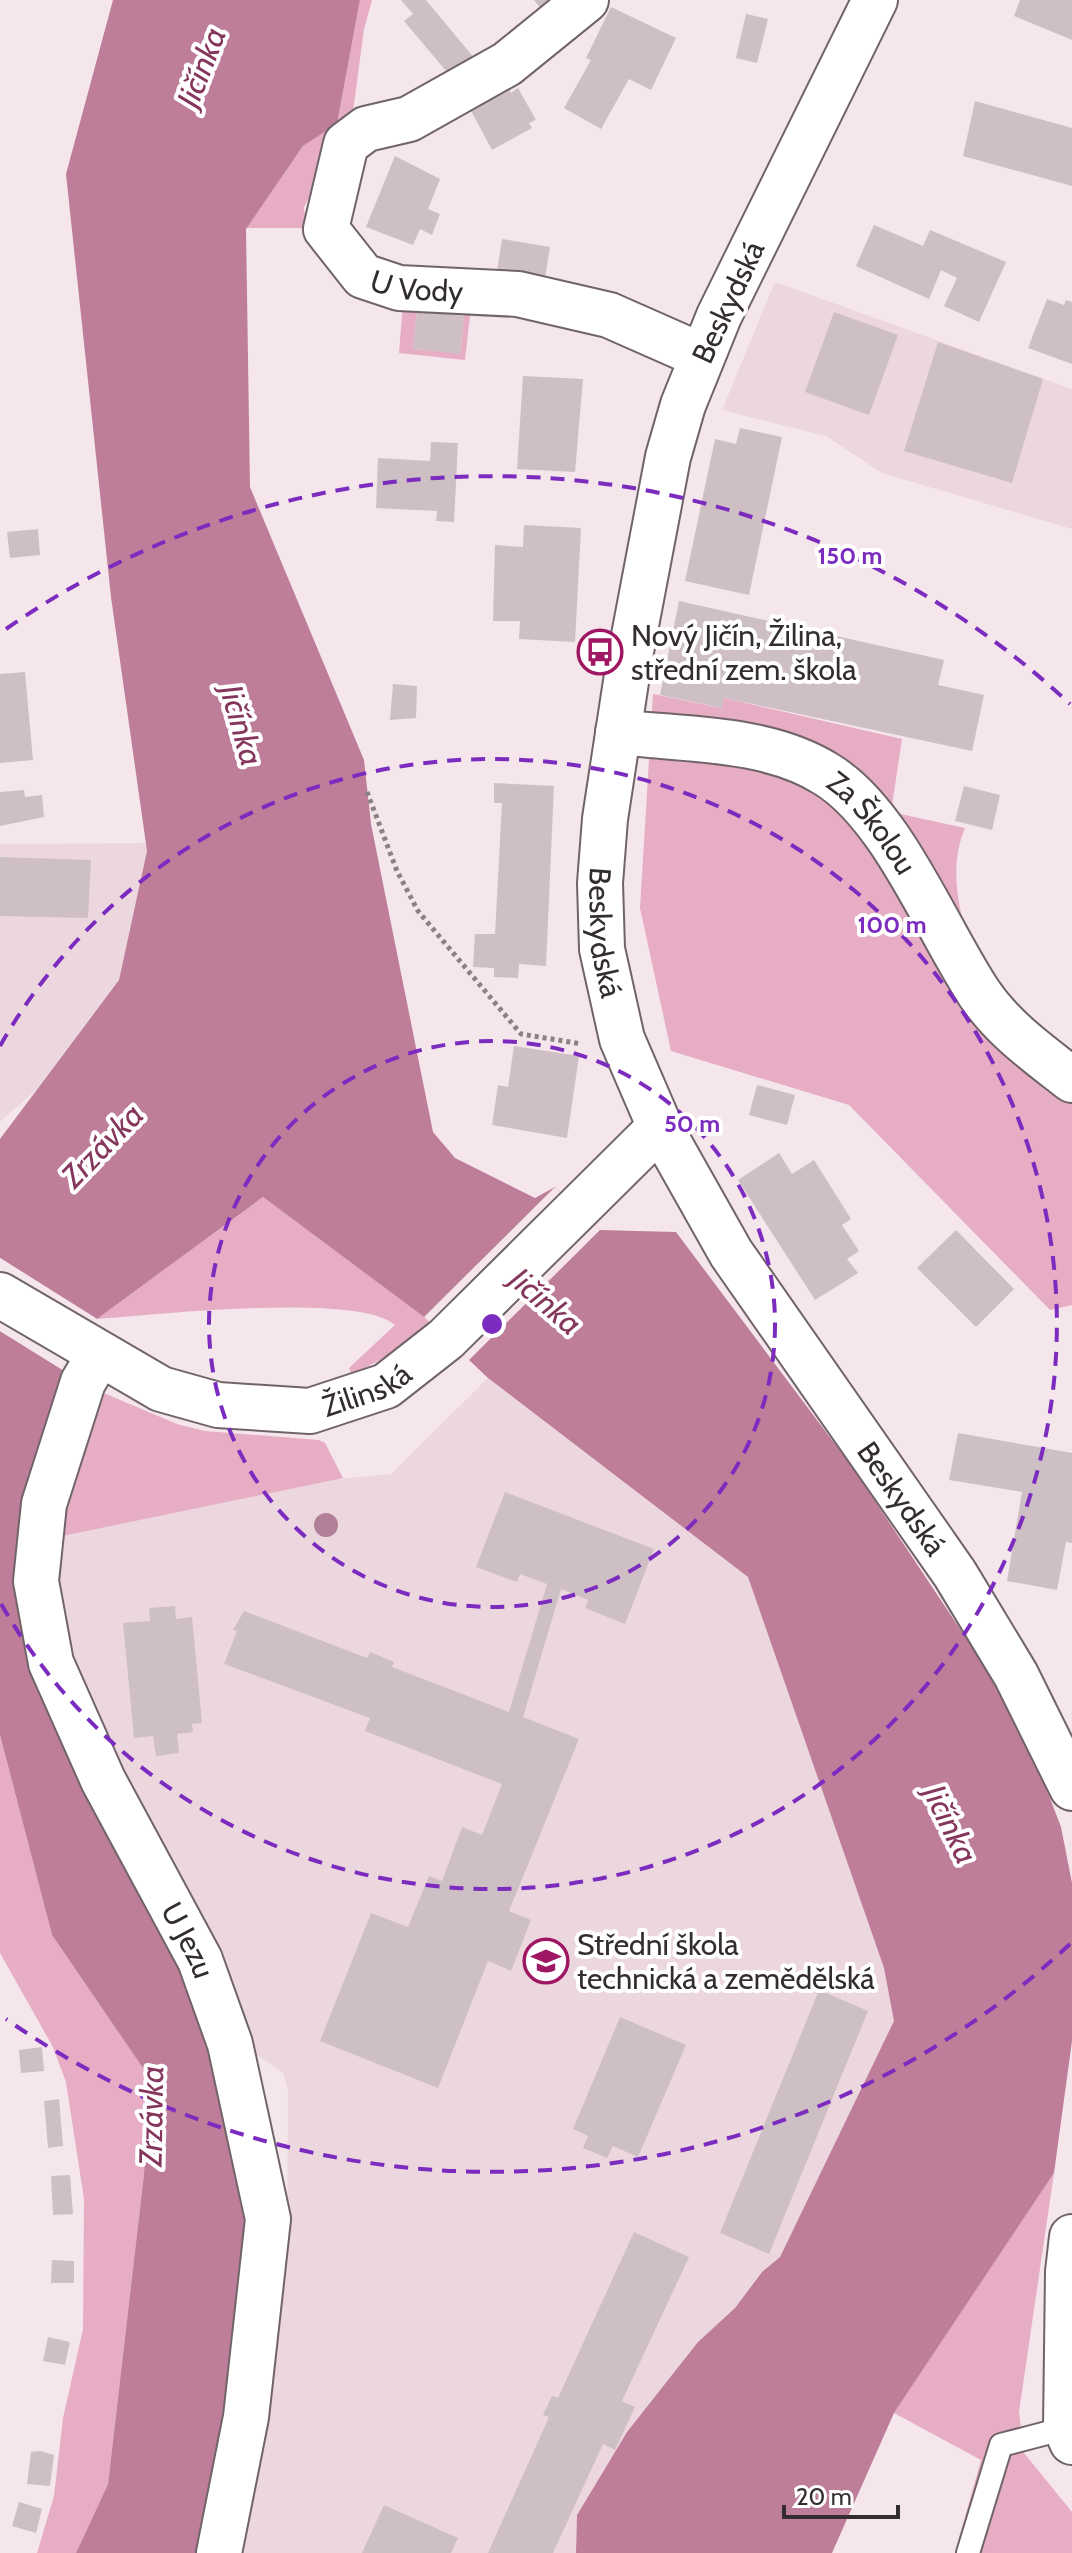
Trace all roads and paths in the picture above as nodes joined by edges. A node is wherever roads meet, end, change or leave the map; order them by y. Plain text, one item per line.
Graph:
1 (586, 0) edge
2 (875, 0) edge
3 (702, 356) junction
4 (618, 732) junction
5 (367, 792) dead end
6 (622, 1039) junction
7 (1072, 1080) edge
8 (660, 1127) junction
9 (0, 1295) edge
10 (90, 1350) junction
11 (1072, 1788) edge
12 (1072, 2237) edge
13 (1069, 2435) edge
14 (219, 2553) edge
15 (968, 2553) edge

1 - 3 street, U Vody
2 - 3 street, Beskydská
3 - 4 street, Beskydská
4 - 6 street, Beskydská
4 - 7 street, Za Školou
5 - 6 path
6 - 8 street, Beskydská
8 - 10 street, Žilinská
8 - 11 street, Beskydská
9 - 10 street, Žilinská
10 - 14 street, U Jezu
12 - 13 street
13 - 15 lane

